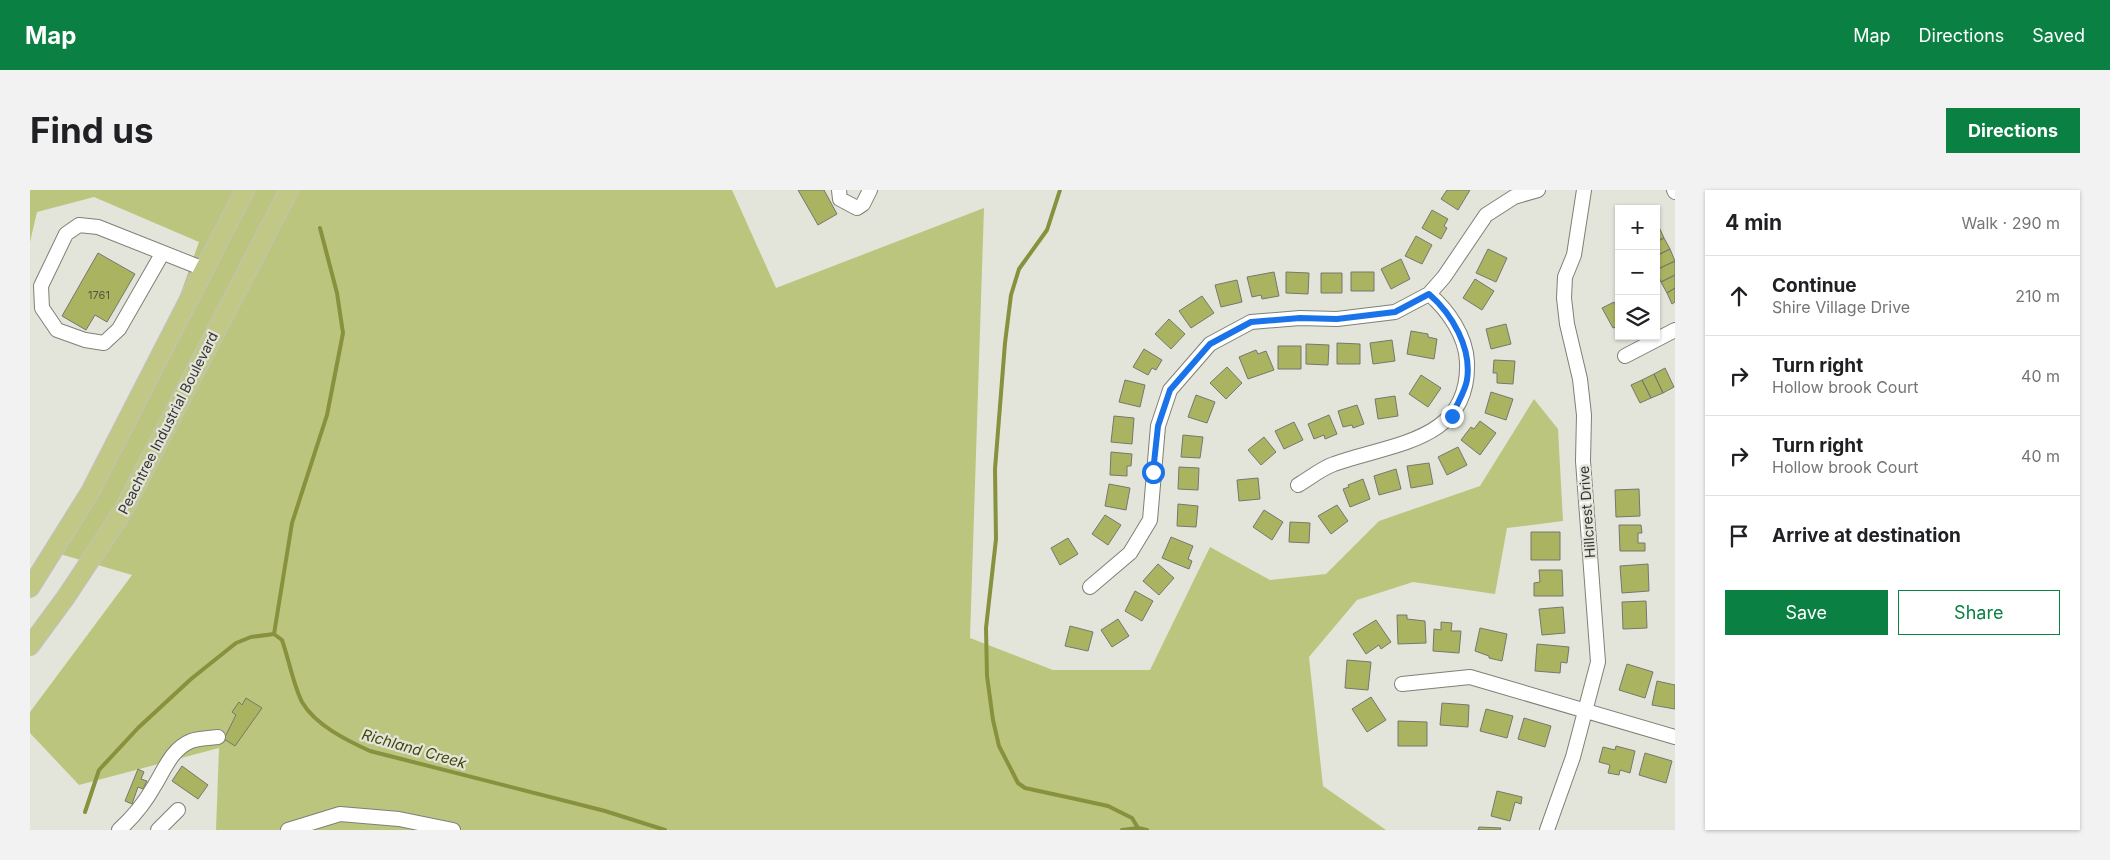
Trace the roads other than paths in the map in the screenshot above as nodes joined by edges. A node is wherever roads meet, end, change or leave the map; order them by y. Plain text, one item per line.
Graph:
1 (246, 190) edge
2 (289, 190) edge
3 (839, 190) edge
4 (870, 190) edge
5 (1538, 190) edge
6 (1584, 190) edge
7 (162, 254) junction
8 (204, 269) junction
9 (1429, 294) junction
10 (1675, 330) edge
11 (1625, 356) dead end
12 (1298, 485) dead end
13 (1090, 587) dead end
14 (30, 588) edge
15 (30, 646) edge
16 (1402, 684) dead end
17 (1585, 712) junction
18 (218, 737) dead end
19 (1675, 737) edge
20 (178, 810) dead end
21 (119, 830) edge
22 (158, 830) edge
23 (288, 830) edge
24 (453, 830) edge
25 (1547, 830) edge

1 - 8 main road
2 - 15 main road, Peachtree Industrial Boulevard
3 - 4 street
5 - 9 street
6 - 17 street, Hillcrest Drive
7 - 7 street
7 - 8 street
8 - 14 main road
9 - 12 street
9 - 13 street
10 - 11 street
16 - 17 street
17 - 19 street
17 - 25 street, Hillcrest Drive
18 - 21 street
20 - 22 street
23 - 24 street

